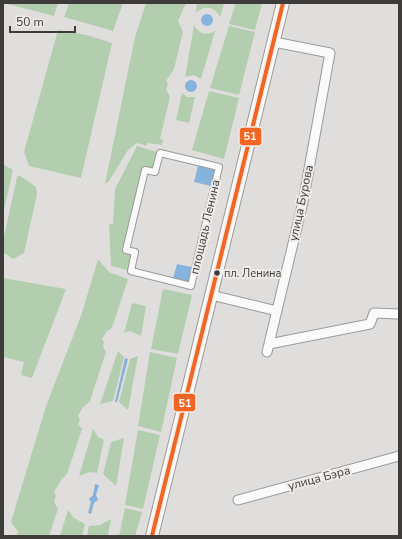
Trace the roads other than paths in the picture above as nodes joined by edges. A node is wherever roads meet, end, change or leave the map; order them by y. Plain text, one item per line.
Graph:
1 (283, 3) edge
2 (274, 42) junction
3 (219, 167) joint
4 (212, 295) junction
5 (277, 311) junction
6 (399, 314) edge
7 (399, 456) edge
8 (238, 500) dead end
9 (152, 536) edge

1 - 2 main road, площадь Ленина
2 - 4 main road, площадь Ленина
2 - 5 street, улица Бурова
3 - 3 street, площадь Ленина
4 - 5 street
4 - 9 main road, площадь Ленина
5 - 6 street, улица Бурова
7 - 8 street, улица Бэра

